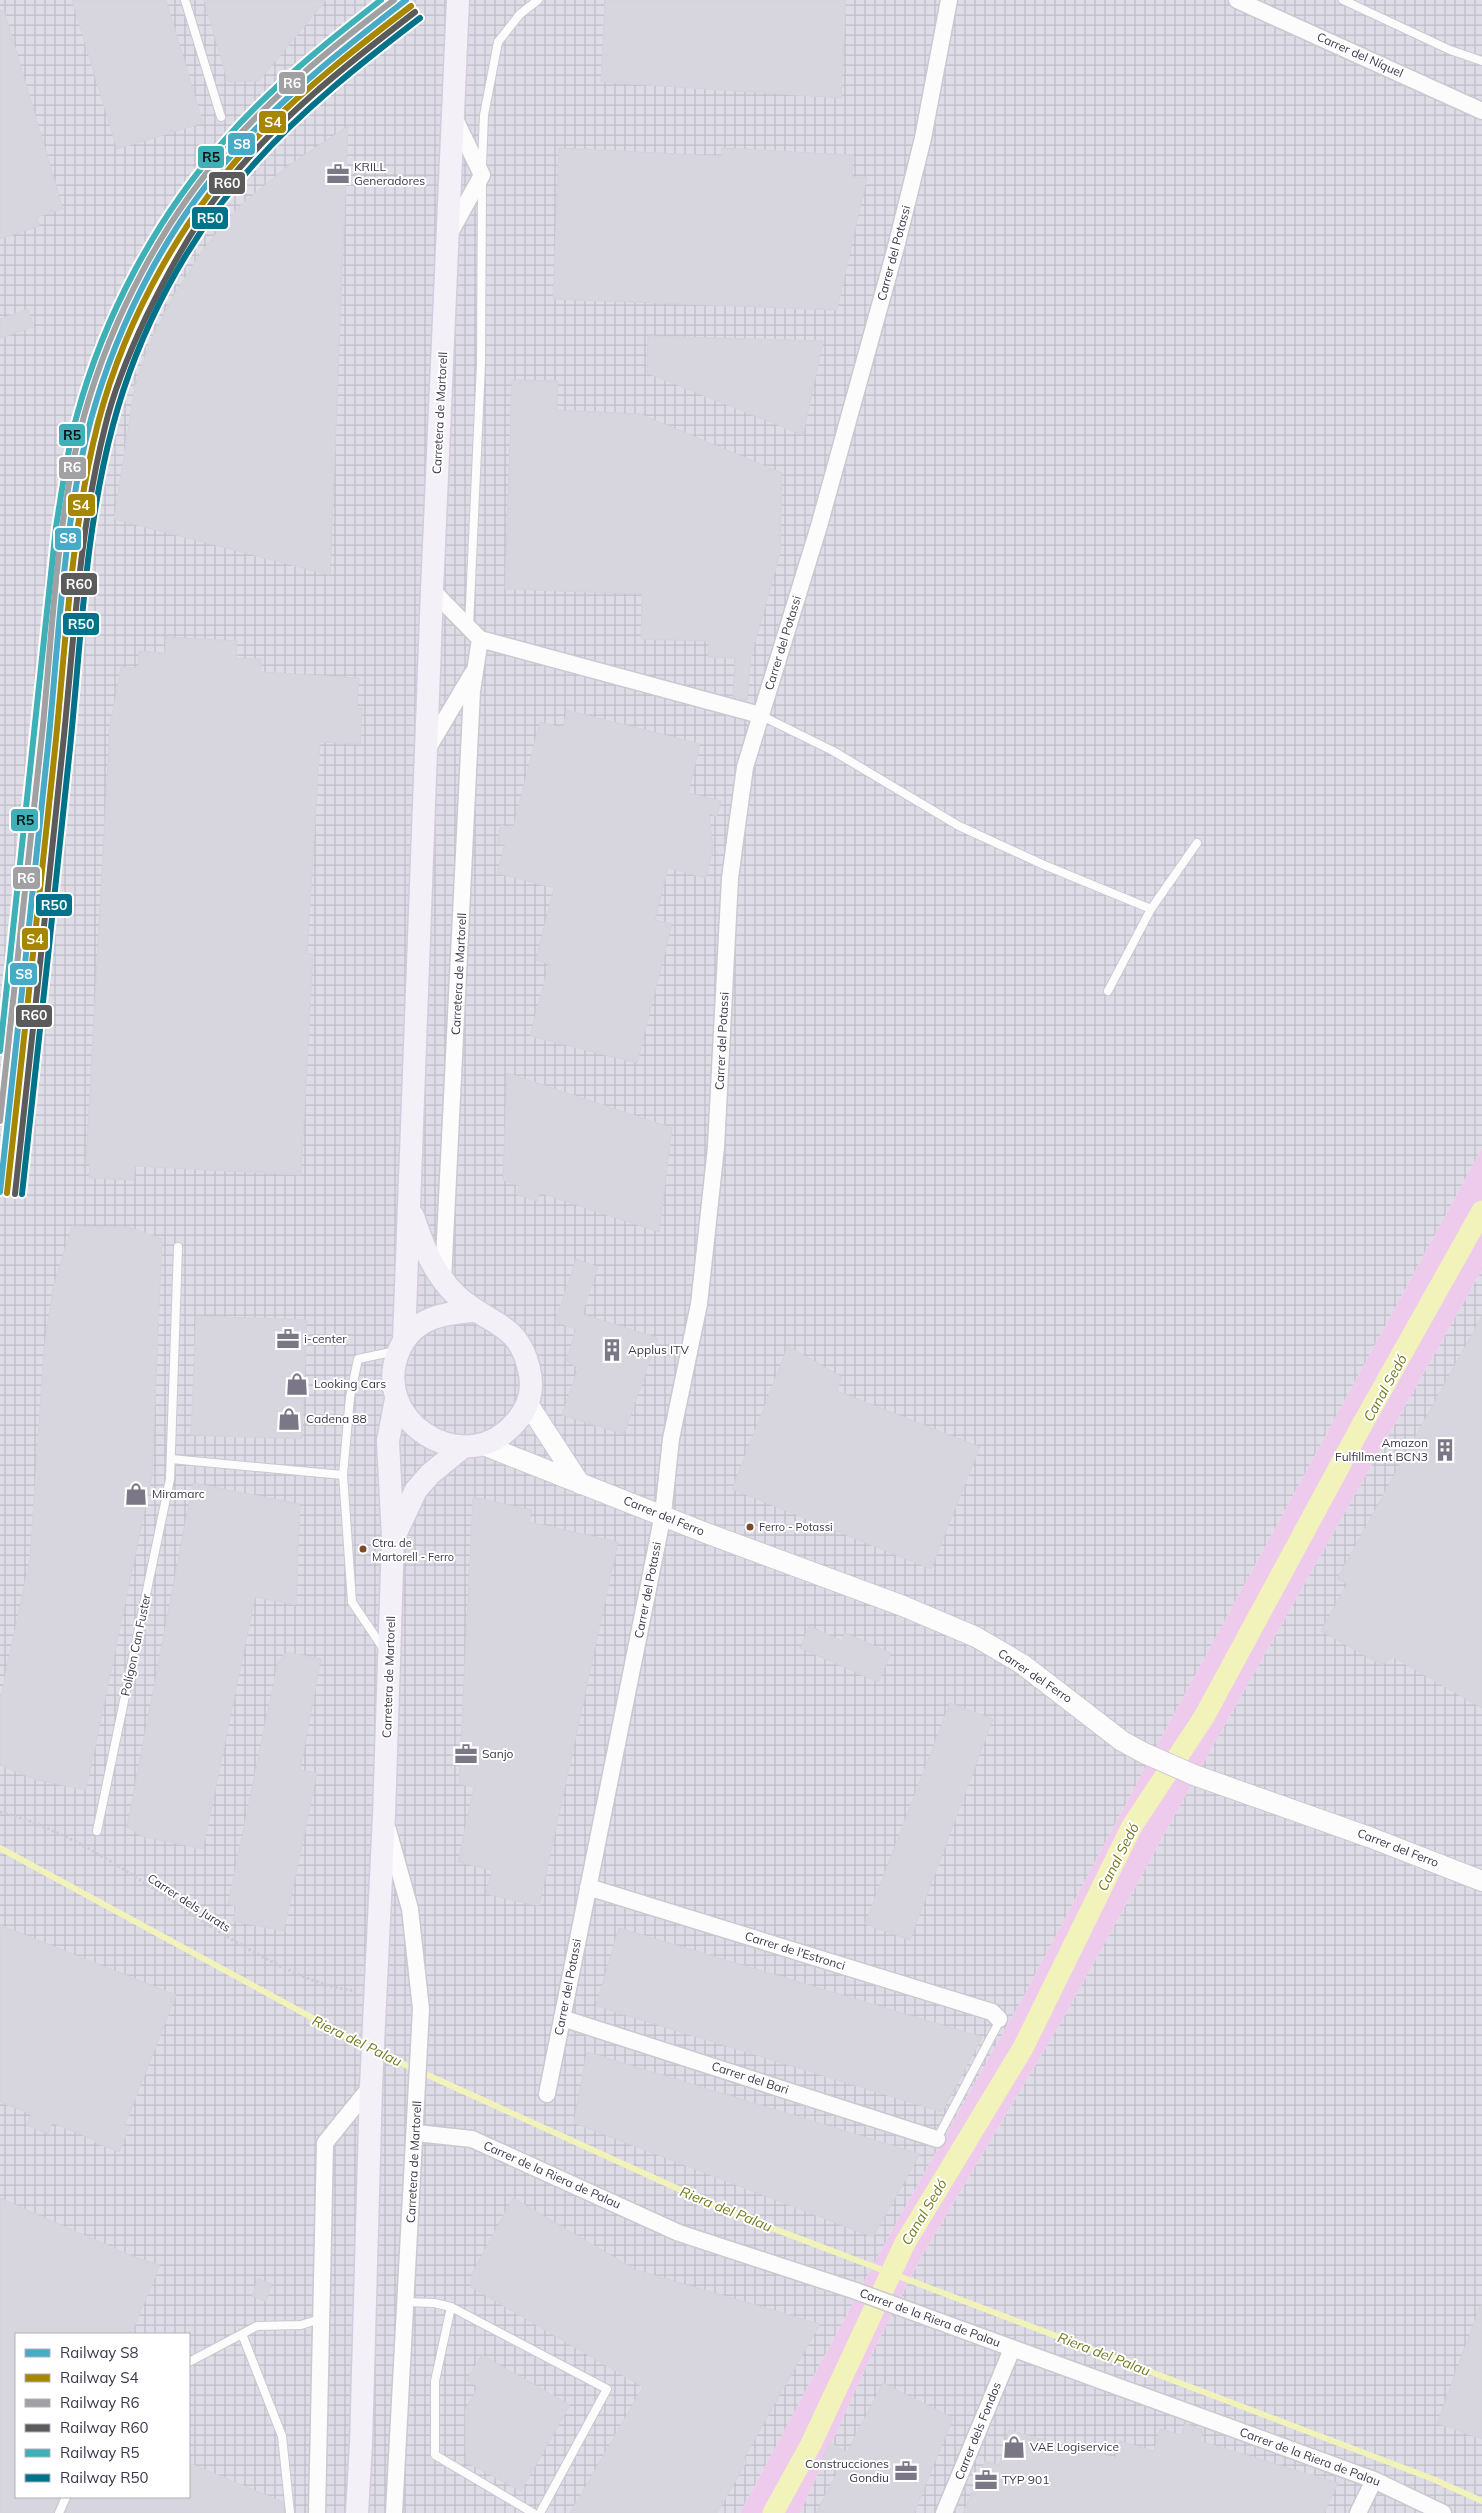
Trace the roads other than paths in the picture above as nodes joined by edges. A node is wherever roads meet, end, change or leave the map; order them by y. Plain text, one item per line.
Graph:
1 (185, 0) edge
2 (458, 0) edge
3 (538, 0) edge
4 (949, 0) edge
5 (1237, 0) edge
6 (1343, 0) edge
7 (1482, 61) edge
8 (1482, 111) edge
9 (454, 115) junction
10 (221, 117) dead end
11 (482, 175) junction
12 (449, 235) junction
13 (432, 590) junction
14 (474, 634) junction
15 (476, 669) junction
16 (760, 714) junction
17 (426, 752) junction
18 (1197, 843) dead end
19 (1151, 909) junction
20 (1108, 992) dead end
21 (408, 1203) junction
22 (178, 1247) dead end
23 (443, 1280) junction
24 (474, 1311) junction
25 (401, 1345) junction
26 (396, 1398) junction
27 (528, 1404) junction
28 (472, 1445) junction
29 (171, 1460) junction
30 (343, 1475) junction
31 (580, 1484) junction
32 (664, 1514) junction
33 (393, 1538) junction
34 (390, 1657) junction
35 (384, 1815) junction
36 (97, 1831) dead end
37 (1482, 1880) edge
38 (588, 1887) junction
39 (562, 2018) junction
40 (999, 2019) joint
41 (371, 2086) junction
42 (547, 2094) dead end
43 (416, 2133) junction
44 (937, 2139) joint
45 (406, 2302) junction
46 (451, 2306) junction
47 (320, 2319) junction
48 (242, 2334) junction
49 (1012, 2349) junction
50 (190, 2361) edge
51 (1374, 2480) junction
52 (66, 2498) edge
53 (59, 2513) edge
54 (290, 2513) edge
55 (317, 2513) edge
56 (357, 2513) edge
57 (394, 2513) edge
58 (533, 2513) edge
59 (540, 2513) edge
60 (944, 2513) edge
61 (1358, 2513) edge
62 (1443, 2513) edge

1 - 10 lane
2 - 9 main road, Carretera de Martorell
3 - 11 lane
4 - 16 street, Carrer del Potassi
5 - 8 street, Carrer del Níquel
6 - 7 lane
9 - 11 street, Carretera de Martorell
9 - 12 main road, Carretera de Martorell
11 - 12 street, Carretera de Martorell
11 - 14 lane
12 - 13 main road, Carretera de Martorell
13 - 14 street
13 - 17 main road, Carretera de Martorell
14 - 15 street, Carretera de Martorell
14 - 16 street
15 - 17 street, Carretera de Martorell
15 - 23 street, Carretera de Martorell
16 - 19 lane
16 - 32 street, Carrer del Potassi
17 - 21 main road, Carretera de Martorell
18 - 19 lane
19 - 20 lane
21 - 23 main road, Carretera de Martorell
21 - 25 main road, Carretera de Martorell
22 - 29 lane, Polígon Can Fuster
23 - 24 main road, Carretera de Martorell
24 - 25 main road
24 - 27 main road, Carretera de Martorell
25 - 26 main road, Carretera de Martorell
25 - 30 lane
26 - 28 main road, Carretera de Martorell
26 - 33 main road, Carretera de Martorell
27 - 28 main road, Carretera de Martorell
27 - 31 street
28 - 31 street, Carrer del Ferro
28 - 33 main road, Carretera de Martorell
29 - 30 lane
29 - 36 lane, Polígon Can Fuster
30 - 34 lane
31 - 32 street, Carrer del Ferro
32 - 37 street, Carrer del Ferro
32 - 38 street, Carrer del Potassi
33 - 34 main road, Carretera de Martorell
34 - 35 main road, Carretera de Martorell
35 - 41 main road, Carretera de Martorell
35 - 43 street, Carretera de Martorell
38 - 39 street, Carrer del Potassi
38 - 40 street, Carrer de l'Estronci
39 - 42 street, Carrer del Potassi
39 - 44 street, Carrer del Bari
40 - 44 lane
41 - 47 street
41 - 56 main road, Carretera de Martorell
43 - 45 street, Carretera de Martorell
43 - 49 street, Carrer de la Riera de Palau
45 - 46 lane
45 - 57 street, Carretera de Martorell
46 - 58 lane
46 - 59 lane
47 - 48 lane
47 - 55 street
48 - 50 lane
48 - 54 lane
49 - 51 street, Carrer de la Riera de Palau
49 - 60 street, Carrer dels Fondos
51 - 61 street
51 - 62 street, Carrer de la Riera de Palau
52 - 53 lane

